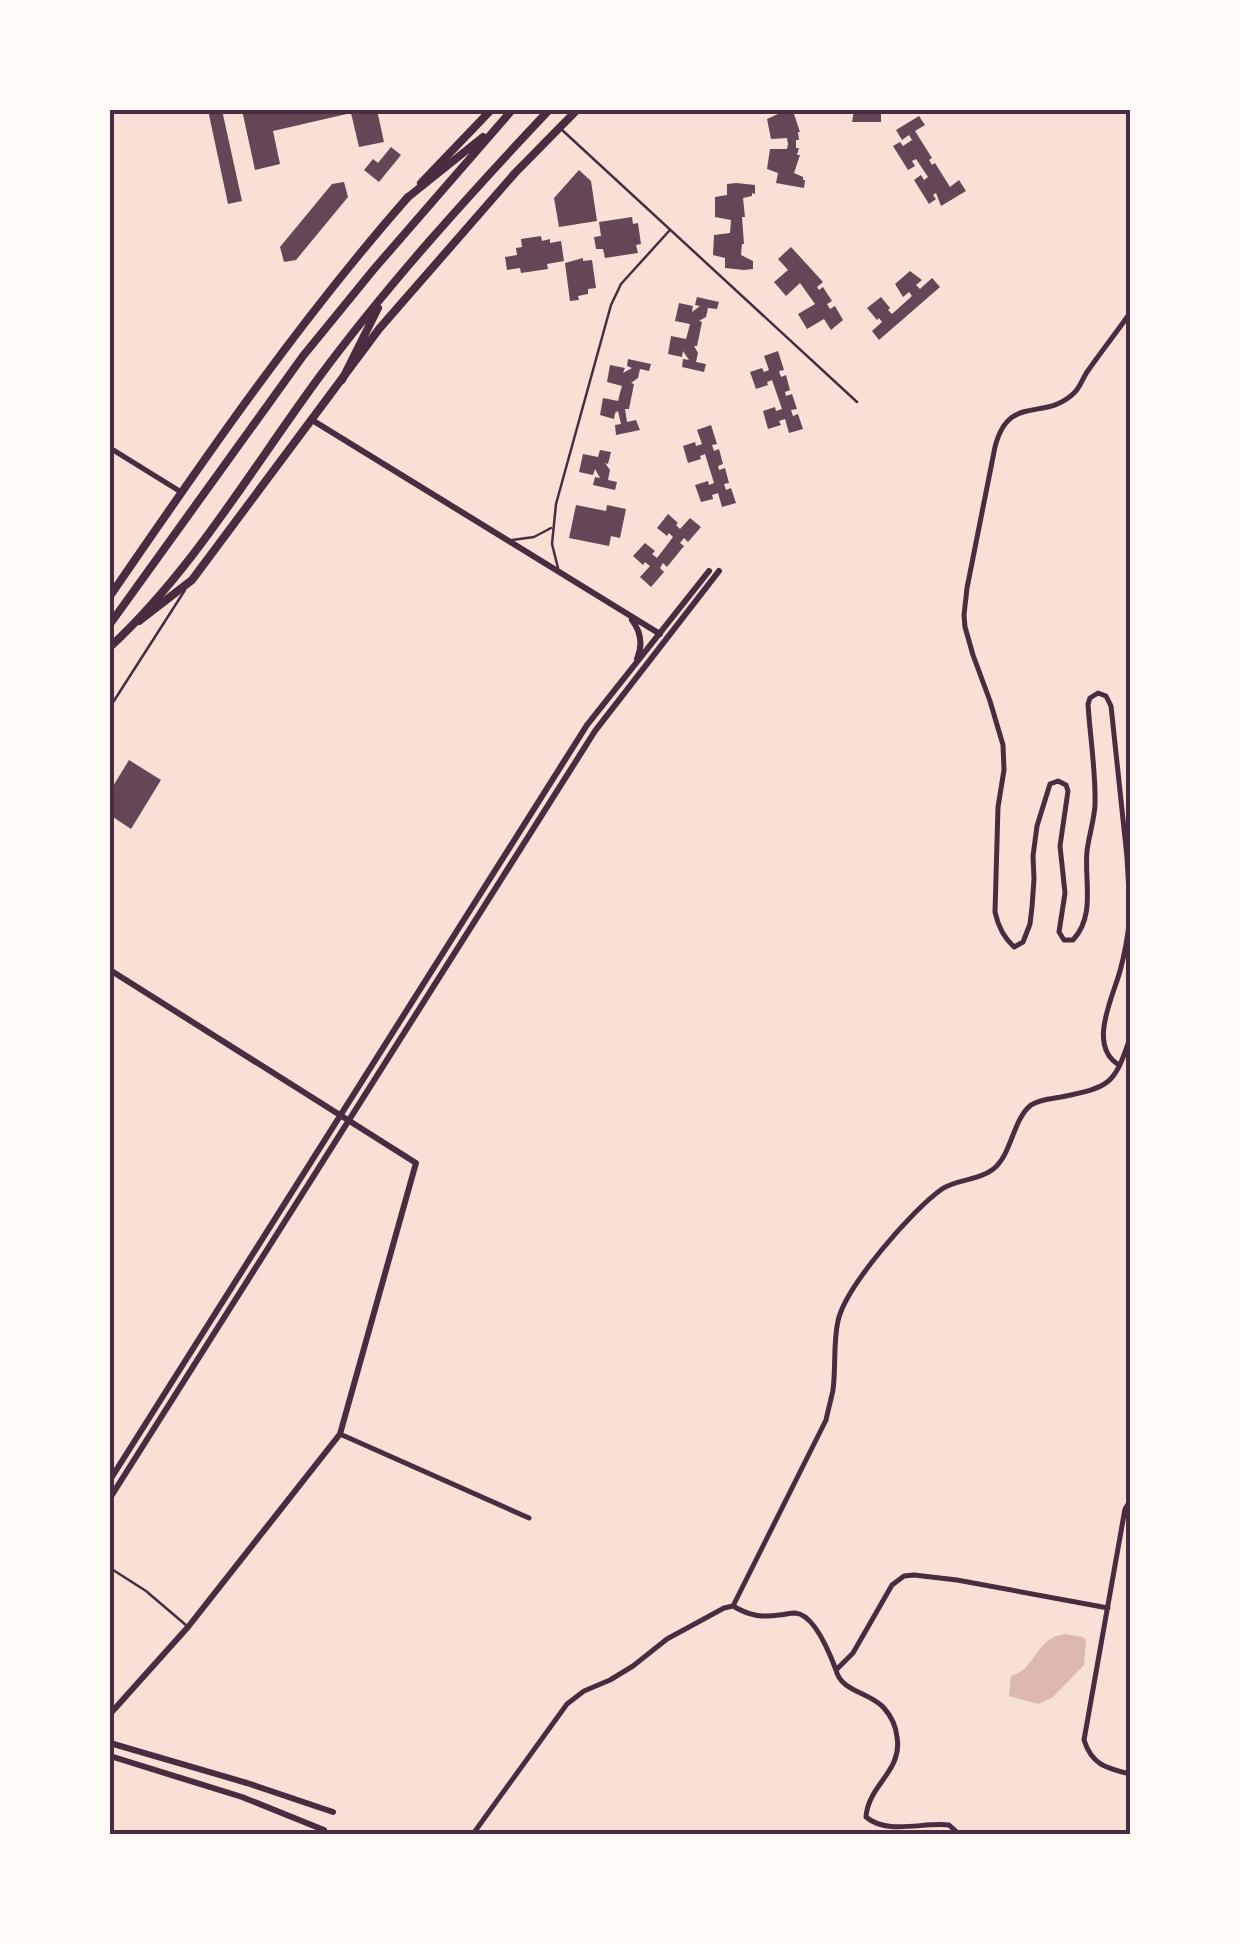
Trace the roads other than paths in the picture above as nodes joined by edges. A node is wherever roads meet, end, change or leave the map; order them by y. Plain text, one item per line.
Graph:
1 (491, 110) edge
2 (512, 110) edge
3 (549, 110) edge
4 (577, 110) edge
5 (498, 125) junction
6 (560, 128) junction
7 (407, 198) junction
8 (670, 230) junction
9 (385, 294) junction
10 (1130, 313) edge
11 (342, 380) junction
12 (857, 402) dead end
13 (312, 420) junction
14 (110, 448) edge
15 (181, 492) junction
16 (552, 527) junction
17 (506, 540) junction
18 (709, 571) dead end
19 (719, 571) dead end
20 (560, 573) junction
21 (192, 580) junction
22 (110, 596) edge
23 (620, 609) junction
24 (110, 624) edge
25 (132, 626) junction
26 (663, 636) junction
27 (110, 647) edge
28 (630, 672) junction
29 (110, 707) edge
30 (1130, 914) edge
31 (110, 970) edge
32 (1130, 1038) edge
33 (1120, 1065) junction
34 (341, 1115) junction
35 (349, 1120) junction
36 (340, 1434) junction
37 (110, 1480) edge
38 (110, 1498) edge
39 (1130, 1501) edge
40 (529, 1518) dead end
41 (110, 1568) edge
42 (732, 1606) junction
43 (1108, 1608) junction
44 (188, 1627) junction
45 (836, 1670) junction
46 (110, 1714) edge
47 (110, 1744) edge
48 (110, 1756) edge
49 (1130, 1774) edge
50 (332, 1812) dead end
51 (324, 1830) dead end
52 (473, 1834) edge
53 (959, 1834) edge

1 - 7 main road
2 - 5 main road
3 - 9 main road
4 - 6 main road
5 - 7 main road
5 - 24 main road
6 - 8 lane
6 - 11 main road
7 - 15 main road
8 - 12 lane
8 - 16 lane
9 - 11 main road
9 - 25 main road
10 - 30 street
11 - 13 main road
13 - 17 street
13 - 21 main road
14 - 15 street
15 - 22 main road
16 - 17 lane
16 - 20 lane
17 - 20 street
18 - 26 street
19 - 26 street
20 - 23 street
21 - 25 main road
21 - 29 lane
23 - 26 street
23 - 28 street
25 - 27 main road
26 - 28 street
26 - 35 street
28 - 34 street
30 - 33 street
31 - 34 street
32 - 33 street
33 - 42 street
34 - 35 street
34 - 37 street
35 - 36 street
35 - 38 street
36 - 40 street
36 - 44 street
39 - 43 street
41 - 44 lane
42 - 45 street
42 - 52 street
43 - 45 street
43 - 49 street
44 - 46 street
45 - 53 street
47 - 50 street
48 - 51 street

